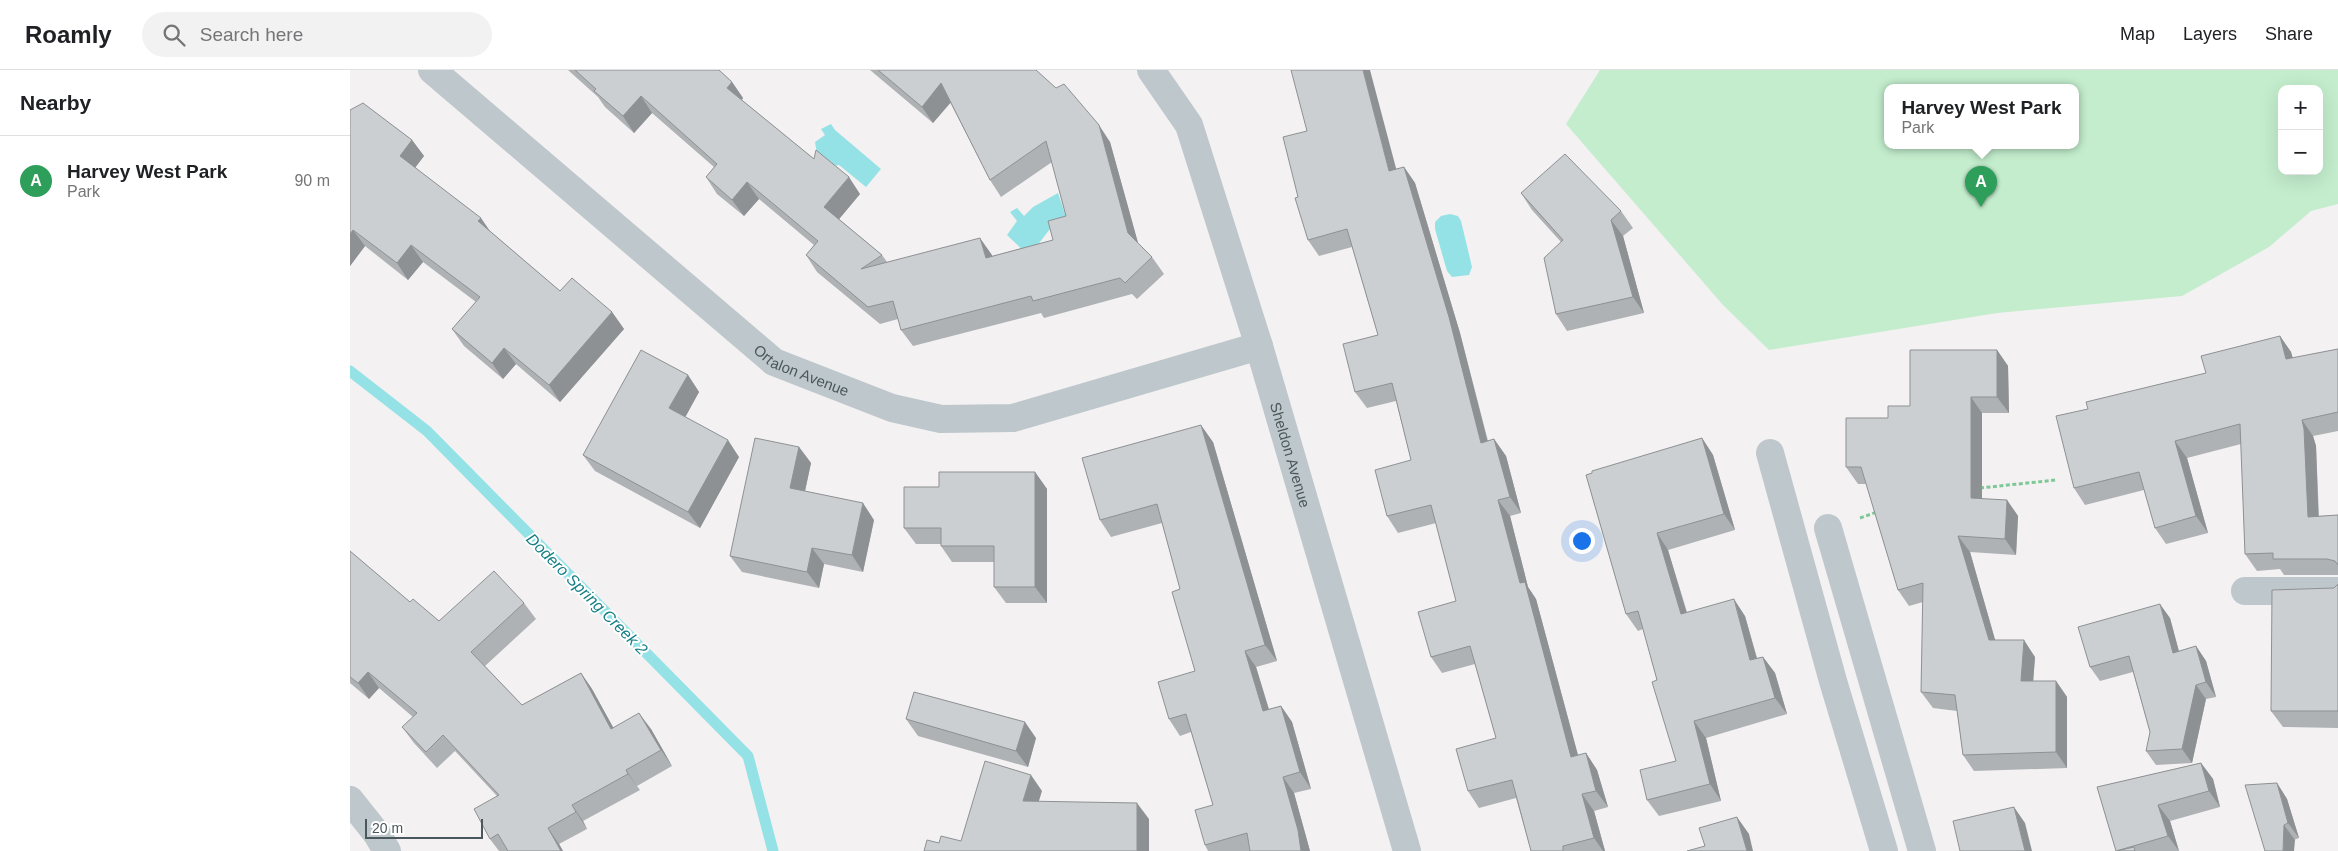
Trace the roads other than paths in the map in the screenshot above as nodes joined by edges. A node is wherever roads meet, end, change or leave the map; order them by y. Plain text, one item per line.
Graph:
1 (432, 70) edge
2 (1151, 70) edge
3 (1259, 346) junction
4 (1770, 453) dead end
5 (1828, 528) road end
6 (2245, 591) dead end
7 (2338, 591) edge
8 (350, 800) edge
9 (387, 851) edge
10 (1407, 851) edge
11 (1884, 851) edge
12 (1922, 851) edge

1 - 3 street, Ortalon Avenue
2 - 3 street, Sheldon Avenue
3 - 10 street, Sheldon Avenue
4 - 11 street
5 - 12 street
6 - 7 street
8 - 9 street

